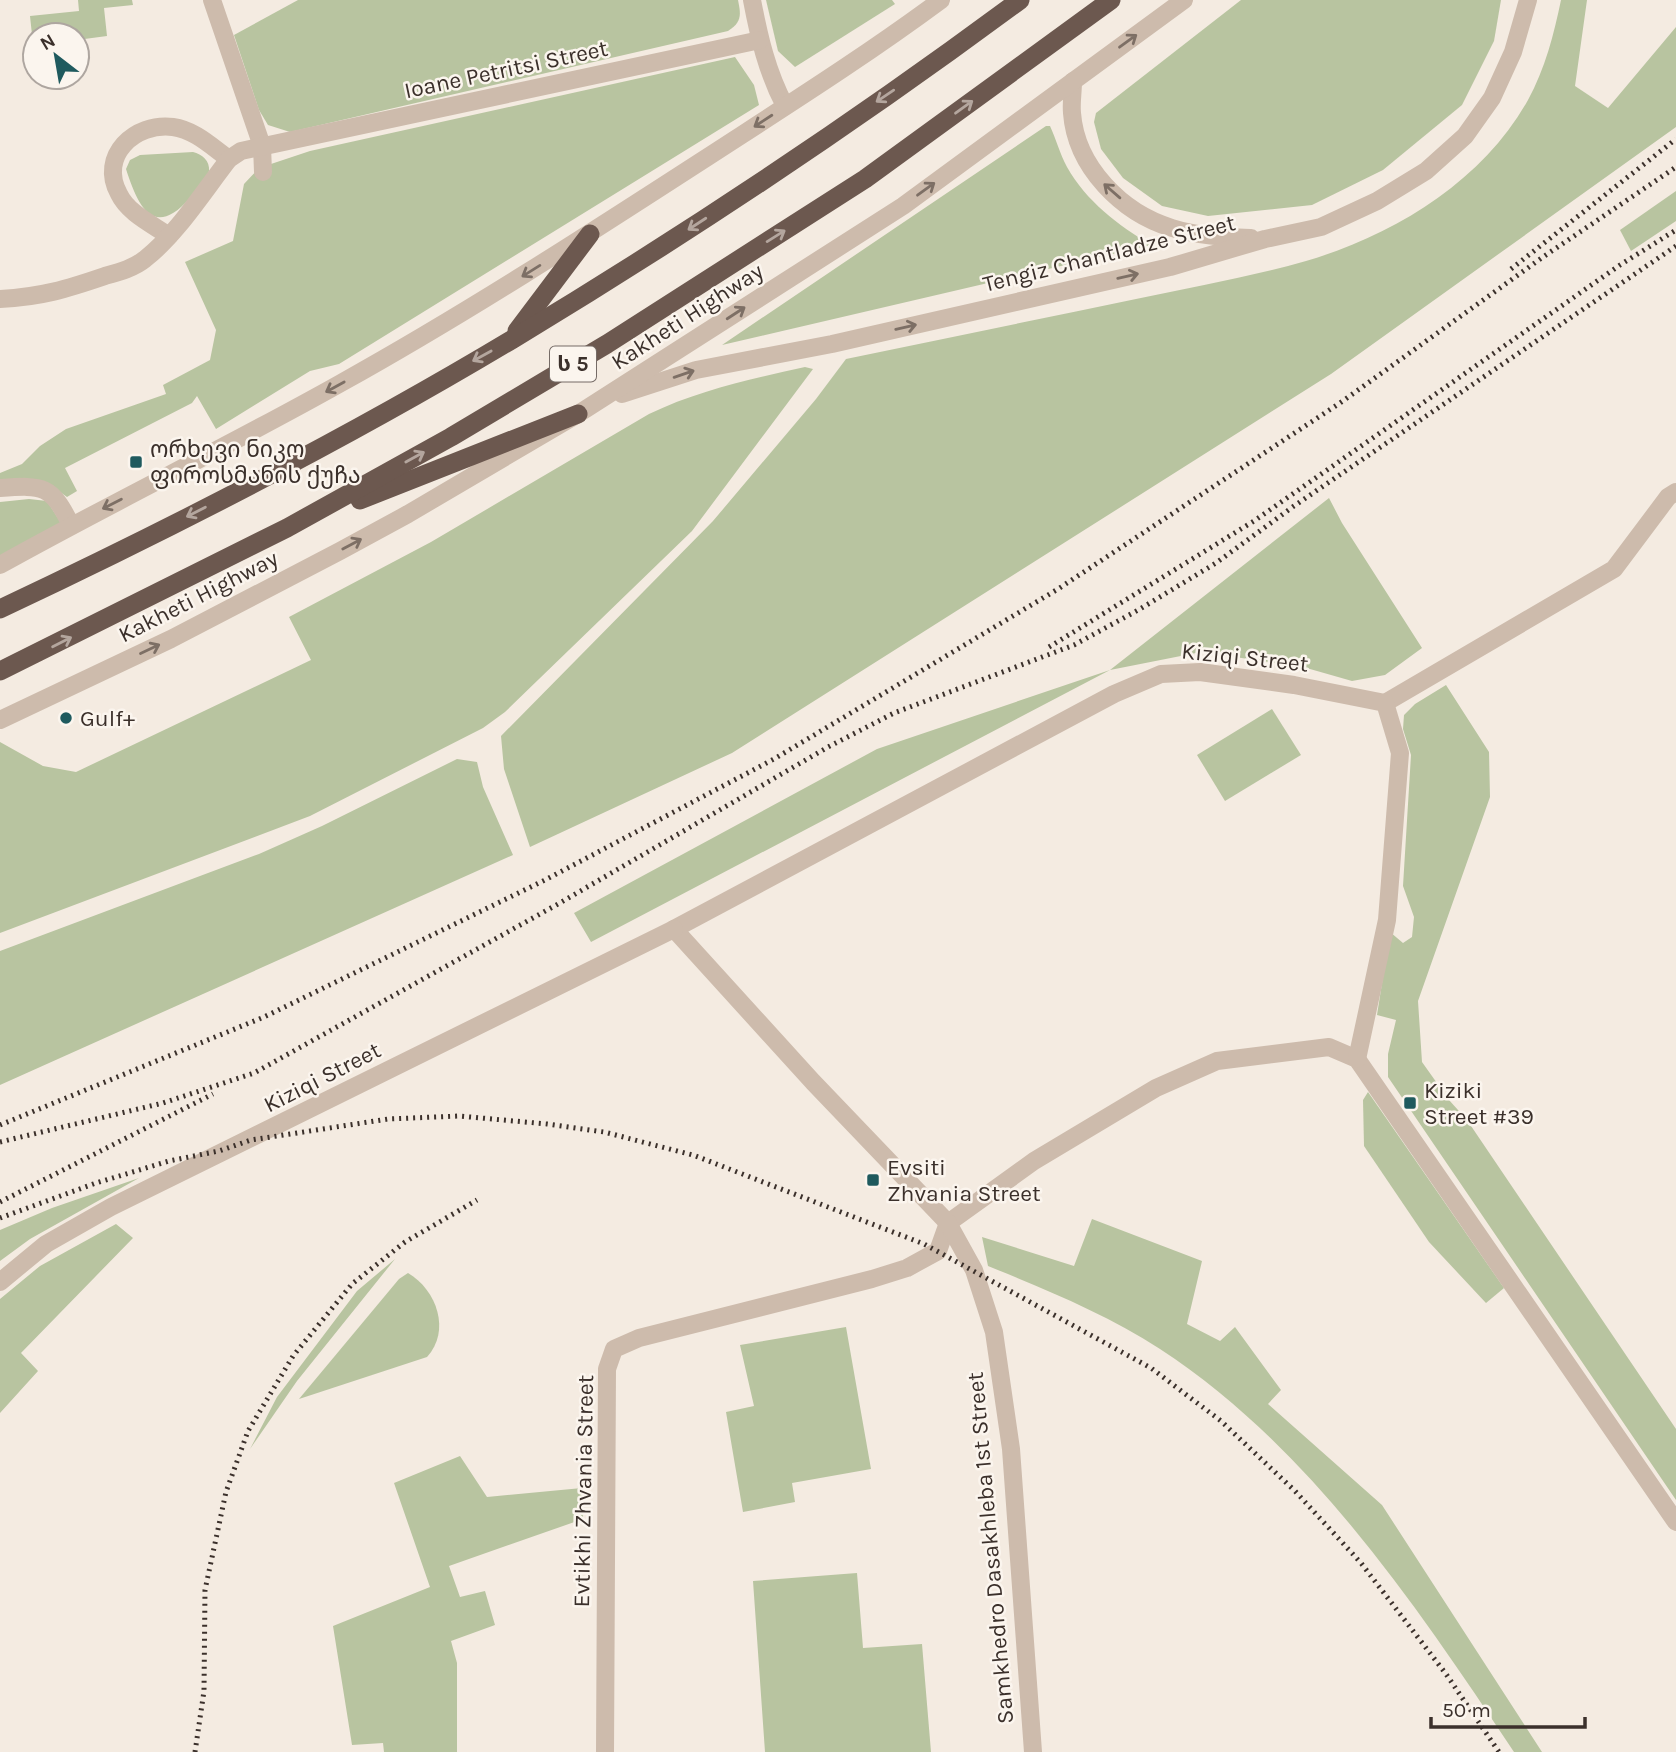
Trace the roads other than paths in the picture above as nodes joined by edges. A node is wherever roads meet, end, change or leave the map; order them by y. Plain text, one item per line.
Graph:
1 (212, 0) edge
2 (752, 0) edge
3 (941, 0) edge
4 (1020, 0) edge
5 (1111, 0) edge
6 (1184, 0) edge
7 (1528, 0) edge
8 (760, 40) junction
9 (1073, 81) junction
10 (785, 106) junction
11 (262, 146) junction
12 (229, 159) junction
13 (263, 172) dead end
14 (590, 234) junction
15 (169, 236) junction
16 (1265, 239) junction
17 (0, 299) edge
18 (511, 340) junction
19 (596, 403) junction
20 (578, 414) junction
21 (0, 488) edge
22 (1676, 492) edge
23 (71, 525) junction
24 (287, 528) junction
25 (0, 565) edge
26 (0, 610) edge
27 (0, 671) edge
28 (1385, 703) junction
29 (0, 720) edge
30 (674, 929) junction
31 (1357, 1059) junction
32 (948, 1223) junction
33 (0, 1282) edge
34 (1676, 1522) edge
35 (605, 1752) edge
36 (1033, 1752) edge

1 - 11 street
2 - 8 street
3 - 10 street
4 -> 18 highway, ს 5
24 -> 5 highway, Kakheti Highway / ს 5
9 -> 6 street, Kakheti Highway
7 - 16 street, Tengiz Chantladze Street
8 - 10 street
8 - 11 street, Ioane Petritsi Street
16 -> 9 street
19 -> 9 street, Kakheti Highway
10 -> 14 street
11 - 12 street, Ioane Petritsi Street
11 - 13 street
12 - 15 street
12 - 15 street
14 - 18 highway
14 -> 23 street
15 - 17 street
19 -> 16 street, Tengiz Chantladze Street
18 -> 26 highway, ს 5
19 - 20 street, Kakheti Highway
20 - 24 highway
29 -> 20 street, Kakheti Highway
21 - 23 street
22 - 28 street
23 - 25 street
27 -> 24 highway, Kakheti Highway / ს 5
28 - 30 street, Kiziqi Street
28 - 31 street
30 - 32 street
30 - 33 street, Kiziqi Street
31 - 32 street
31 - 34 street
32 - 35 street, Evtikhi Zhvania Street
32 - 36 street, Samkhedro Dasakhleba 1st Street

